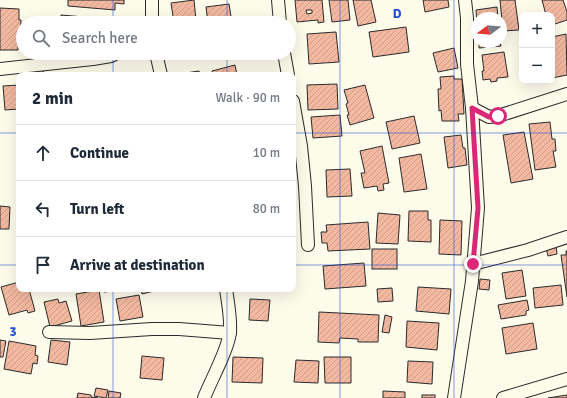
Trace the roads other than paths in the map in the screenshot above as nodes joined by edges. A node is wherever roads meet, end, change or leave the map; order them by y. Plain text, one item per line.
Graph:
1 (152, 0) edge
2 (278, 0) edge
3 (465, 0) edge
4 (152, 16) edge
5 (279, 16) edge
6 (84, 60) edge
7 (158, 60) edge
8 (285, 60) edge
9 (0, 69) edge
10 (160, 72) edge
11 (287, 72) edge
12 (567, 94) edge
13 (472, 108) junction
14 (296, 118) edge
15 (567, 237) edge
16 (308, 245) dead end
17 (473, 264) junction
18 (226, 292) edge
19 (49, 332) dead end
20 (230, 333) junction
21 (567, 379) edge
22 (204, 398) edge
23 (454, 398) edge
24 (502, 398) edge

1 - 4 street
2 - 5 street
3 - 13 street
6 - 9 street
7 - 10 street
8 - 11 street
12 - 13 street
13 - 17 street
14 - 16 street
15 - 17 street
17 - 23 street
18 - 20 street
19 - 20 street
20 - 22 street
21 - 24 street

